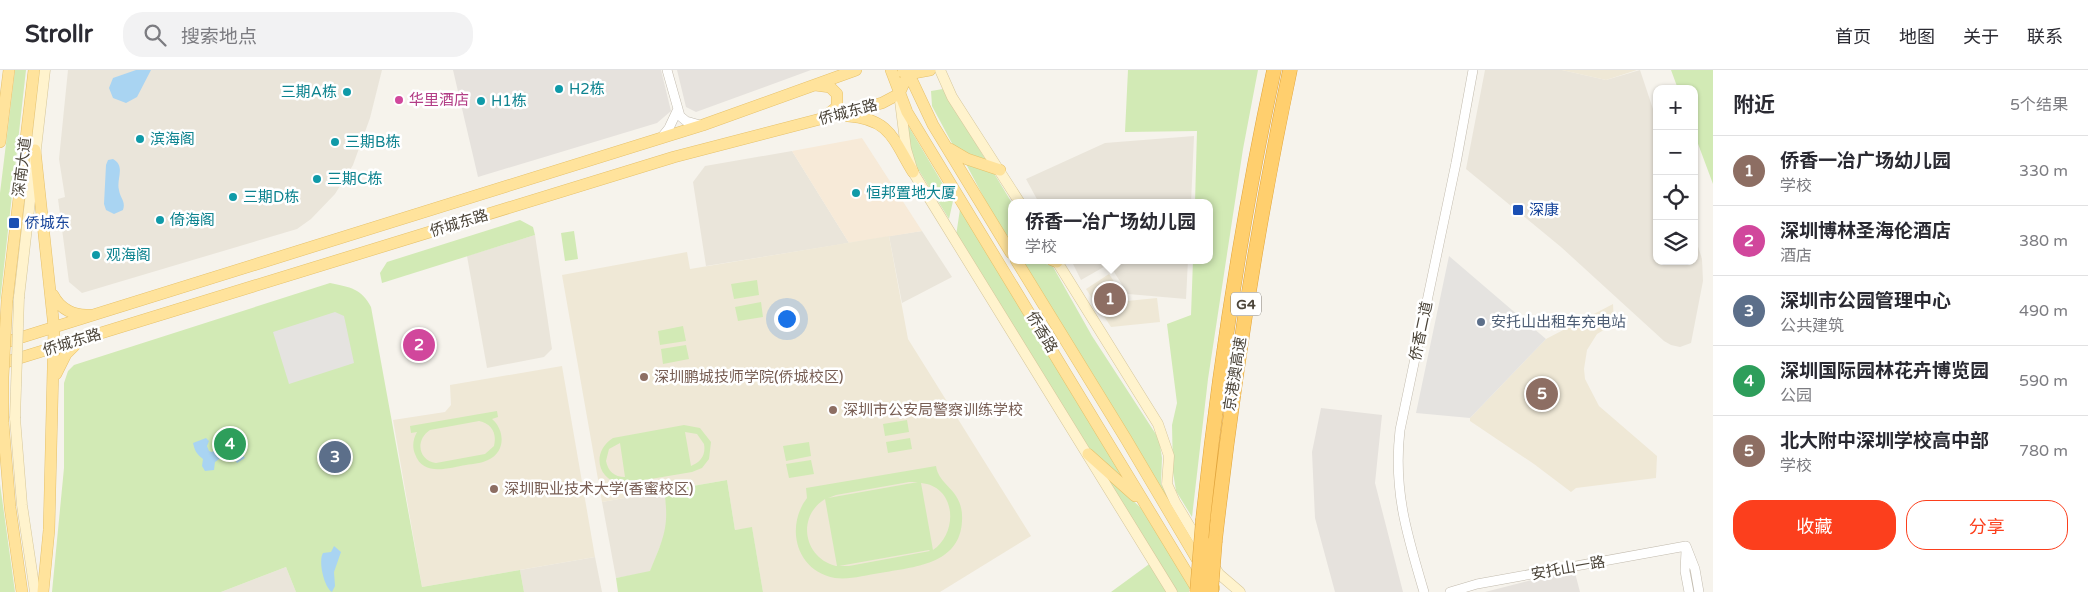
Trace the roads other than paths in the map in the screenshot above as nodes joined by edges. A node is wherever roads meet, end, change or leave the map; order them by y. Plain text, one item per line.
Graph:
1 (9, 70) edge
2 (34, 70) edge
3 (45, 70) edge
4 (667, 70) edge
5 (855, 70) edge
6 (891, 70) edge
7 (930, 70) edge
8 (940, 70) edge
9 (1274, 70) edge
10 (1290, 70) edge
11 (1473, 70) edge
12 (905, 72) edge
13 (813, 84) junction
14 (898, 94) junction
15 (677, 111) junction
16 (842, 115) junction
17 (813, 122) junction
18 (703, 125) junction
19 (661, 138) junction
20 (0, 142) edge
21 (945, 145) junction
22 (36, 150) junction
23 (1000, 170) junction
24 (913, 172) junction
25 (1018, 199) edge
26 (1000, 234) junction
27 (1008, 241) edge
28 (1008, 248) edge
29 (1018, 264) edge
30 (1057, 264) edge
31 (52, 291) junction
32 (96, 315) junction
33 (54, 328) junction
34 (81, 339) junction
35 (0, 344) edge
36 (54, 347) junction
37 (0, 364) edge
38 (54, 383) junction
39 (1088, 454) junction
40 (1144, 504) junction
41 (1686, 546) junction
42 (22, 592) edge
43 (35, 592) edge
44 (42, 592) edge
45 (1172, 592) edge
46 (1198, 592) edge
47 (1211, 592) edge
48 (1216, 592) edge
49 (1240, 592) edge
50 (1424, 592) edge
51 (1450, 592) edge
52 (1689, 592) edge
53 (1699, 592) edge

1 - 20 main road, 深南大道
2 - 42 main road, 深南大道, bridge
3 - 22 main road
4 - 15 street
5 - 13 main road, 侨城东路
6 - 14 main road, 侨香路
7 - 12 main road
8 - 23 main road
9 - 46 highway, 京港澳高速 / G4, bridge
10 - 47 highway, 京港澳高速 / G4, bridge
11 - 50 street, 侨香二道
12 - 14 main road
12 - 21 main road
13 - 17 main road
13 - 18 main road, 侨城东路
14 - 16 main road, 侨城东路
14 - 24 main road
14 - 40 main road, 侨香路
15 - 18 street
15 - 19 street
16 - 17 main road, 侨城东路
16 - 24 main road
17 - 34 main road, 侨城东路
18 - 19 main road, 侨城东路
19 - 32 main road, 侨城东路
21 - 23 main road
21 - 26 main road
22 - 31 main road
22 - 43 main road, bridge
23 - 25 main road
24 - 39 main road
26 - 27 main road
26 - 28 main road
29 - 48 main road, 侨香路
30 - 49 main road
31 - 32 main road
31 - 33 main road
32 - 33 main road, 侨城东路
33 - 35 main road, 侨城东路
33 - 36 main road
34 - 36 main road, 侨城东路
34 - 38 main road
36 - 37 main road, 侨城东路
36 - 38 main road
38 - 44 main road
39 - 40 main road
39 - 45 main road
40 - 46 main road, 侨香路
41 - 51 street, 安托山一路
41 - 52 street
41 - 53 street

